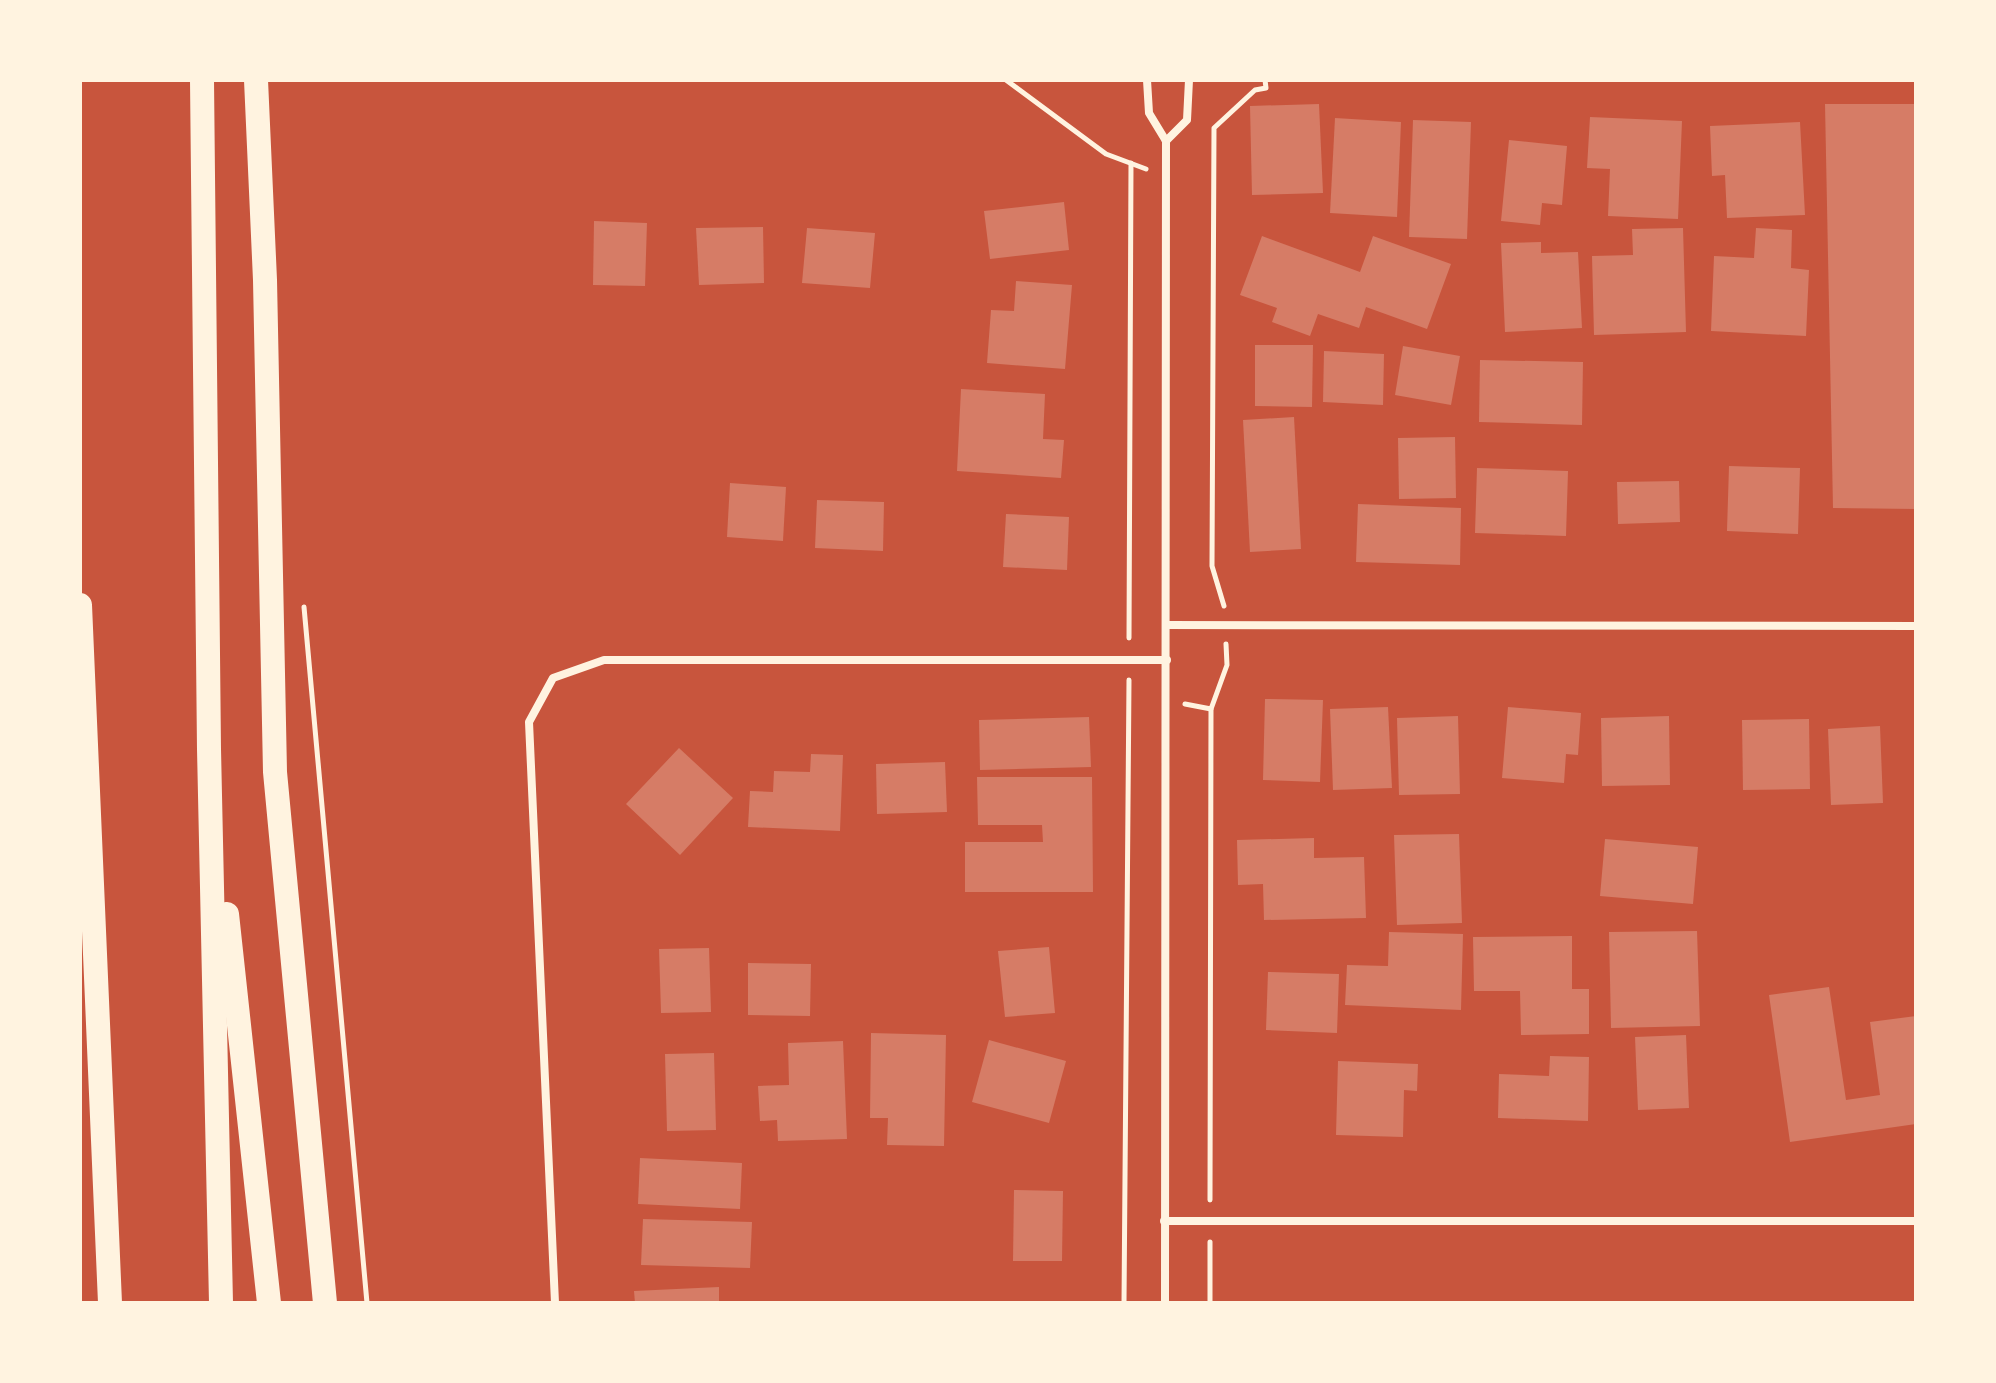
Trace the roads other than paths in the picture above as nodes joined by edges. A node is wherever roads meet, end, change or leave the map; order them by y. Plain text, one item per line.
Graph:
1 (202, 80) edge
2 (256, 80) edge
3 (1147, 80) edge
4 (1189, 80) edge
5 (1166, 141) junction
6 (80, 605) edge
7 (1167, 625) junction
8 (1916, 626) edge
9 (1167, 660) junction
10 (209, 749) junction
11 (1164, 1221) junction
12 (1916, 1221) edge
13 (110, 1303) edge
14 (221, 1303) edge
15 (269, 1303) edge
16 (325, 1303) edge
17 (555, 1303) edge
18 (1165, 1303) edge

1 - 10 highway
2 - 16 highway
3 - 5 street
4 - 5 street
5 - 7 street
6 - 13 highway
7 - 8 street
7 - 9 street
9 - 11 street
9 - 17 street
10 - 14 highway
10 - 15 highway
11 - 12 street
11 - 18 street

